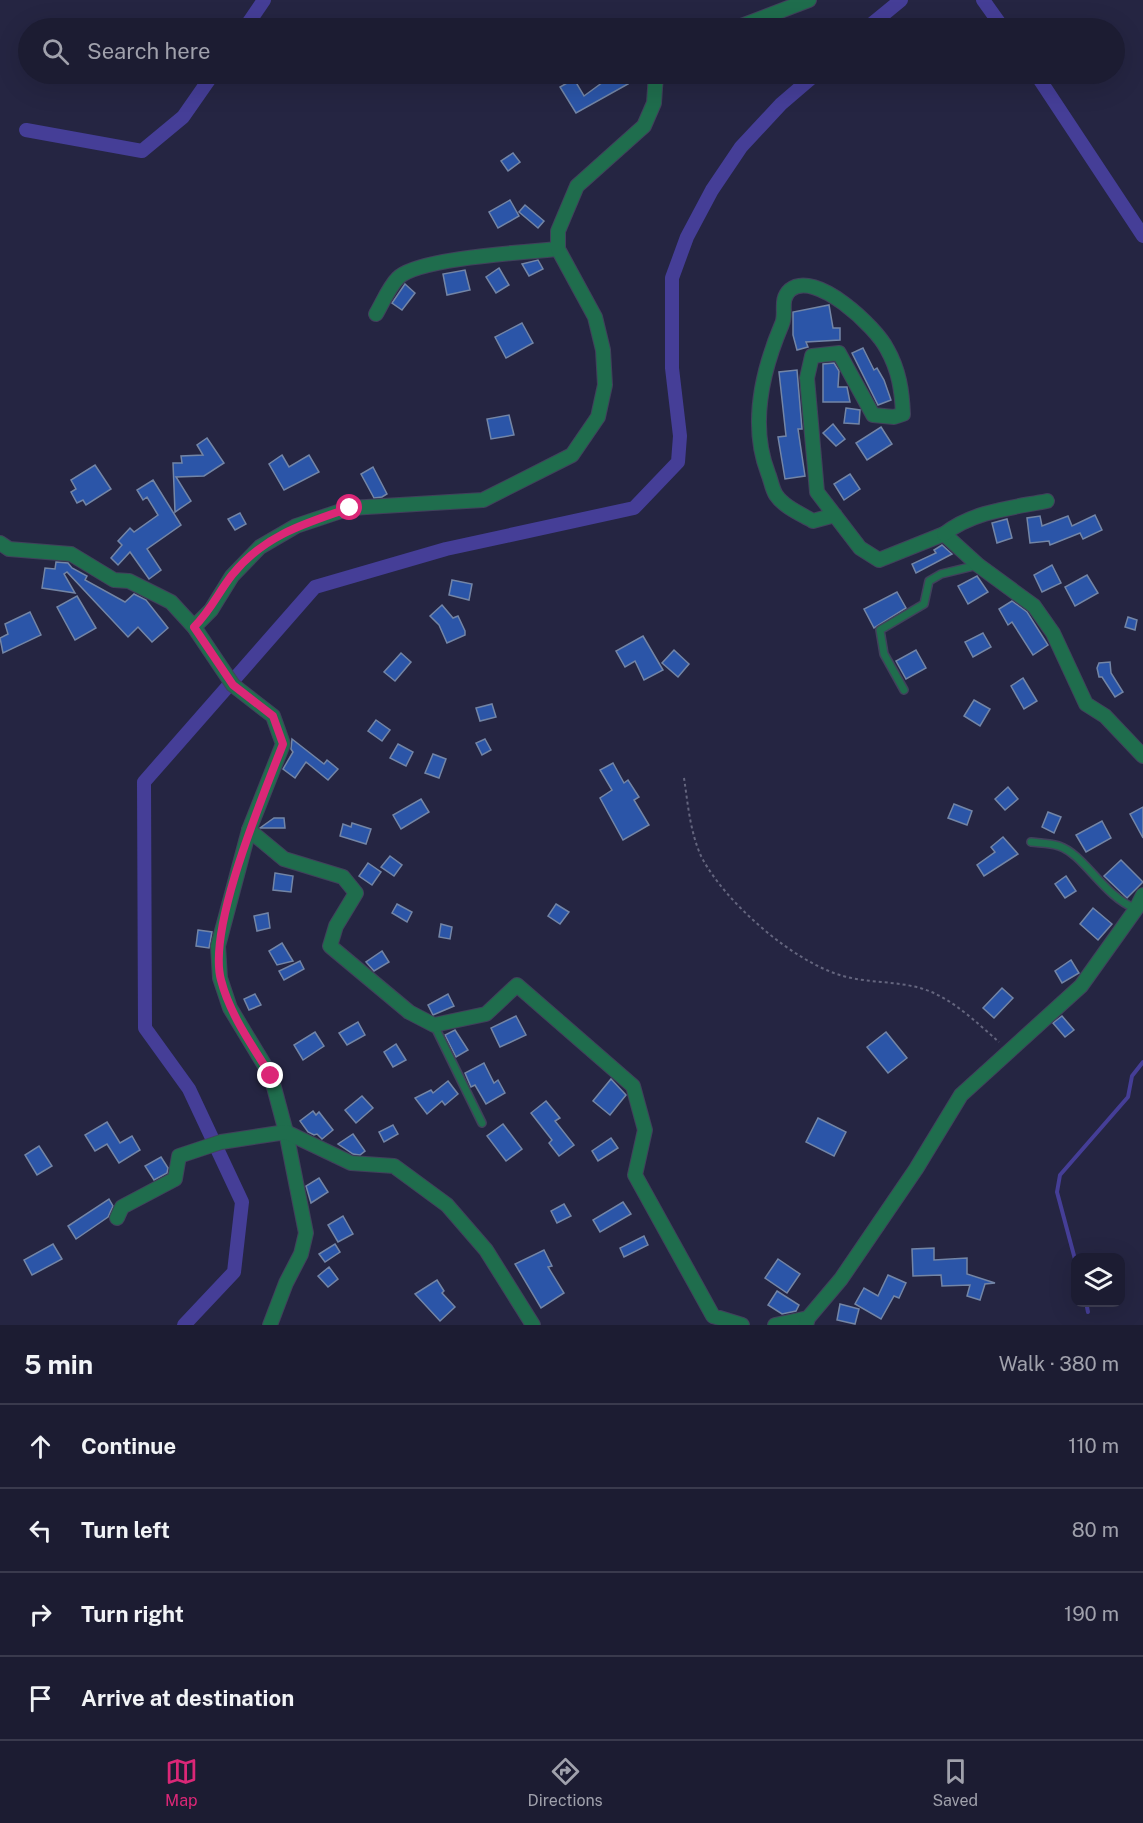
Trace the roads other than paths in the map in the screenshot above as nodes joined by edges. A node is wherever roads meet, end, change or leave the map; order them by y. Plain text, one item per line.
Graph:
1 (809, 0) edge
2 (762, 18) edge
3 (655, 84) edge
4 (558, 249) junction
5 (376, 314) dead end
6 (1047, 501) dead end
7 (835, 515) junction
8 (944, 534) junction
9 (0, 543) edge
10 (978, 565) junction
11 (194, 627) junction
12 (904, 690) dead end
13 (1143, 756) edge
14 (249, 830) junction
15 (1030, 842) dead end
16 (1143, 895) edge
17 (1136, 909) junction
18 (434, 1025) junction
19 (482, 1124) dead end
20 (286, 1132) junction
21 (117, 1218) dead end
22 (807, 1321) edge
23 (270, 1325) edge
24 (533, 1325) edge
25 (742, 1325) edge
26 (775, 1325) edge

1 - 2 street
3 - 4 street
4 - 5 street
4 - 11 street
6 - 8 street
7 - 7 street
7 - 8 street
8 - 10 street
9 - 11 street
10 - 12 lane
10 - 13 street
11 - 14 street
14 - 18 street
14 - 20 street
15 - 17 lane
16 - 17 street
17 - 22 street
18 - 19 lane
18 - 25 street
20 - 21 street
20 - 23 street
20 - 24 street
22 - 26 street

